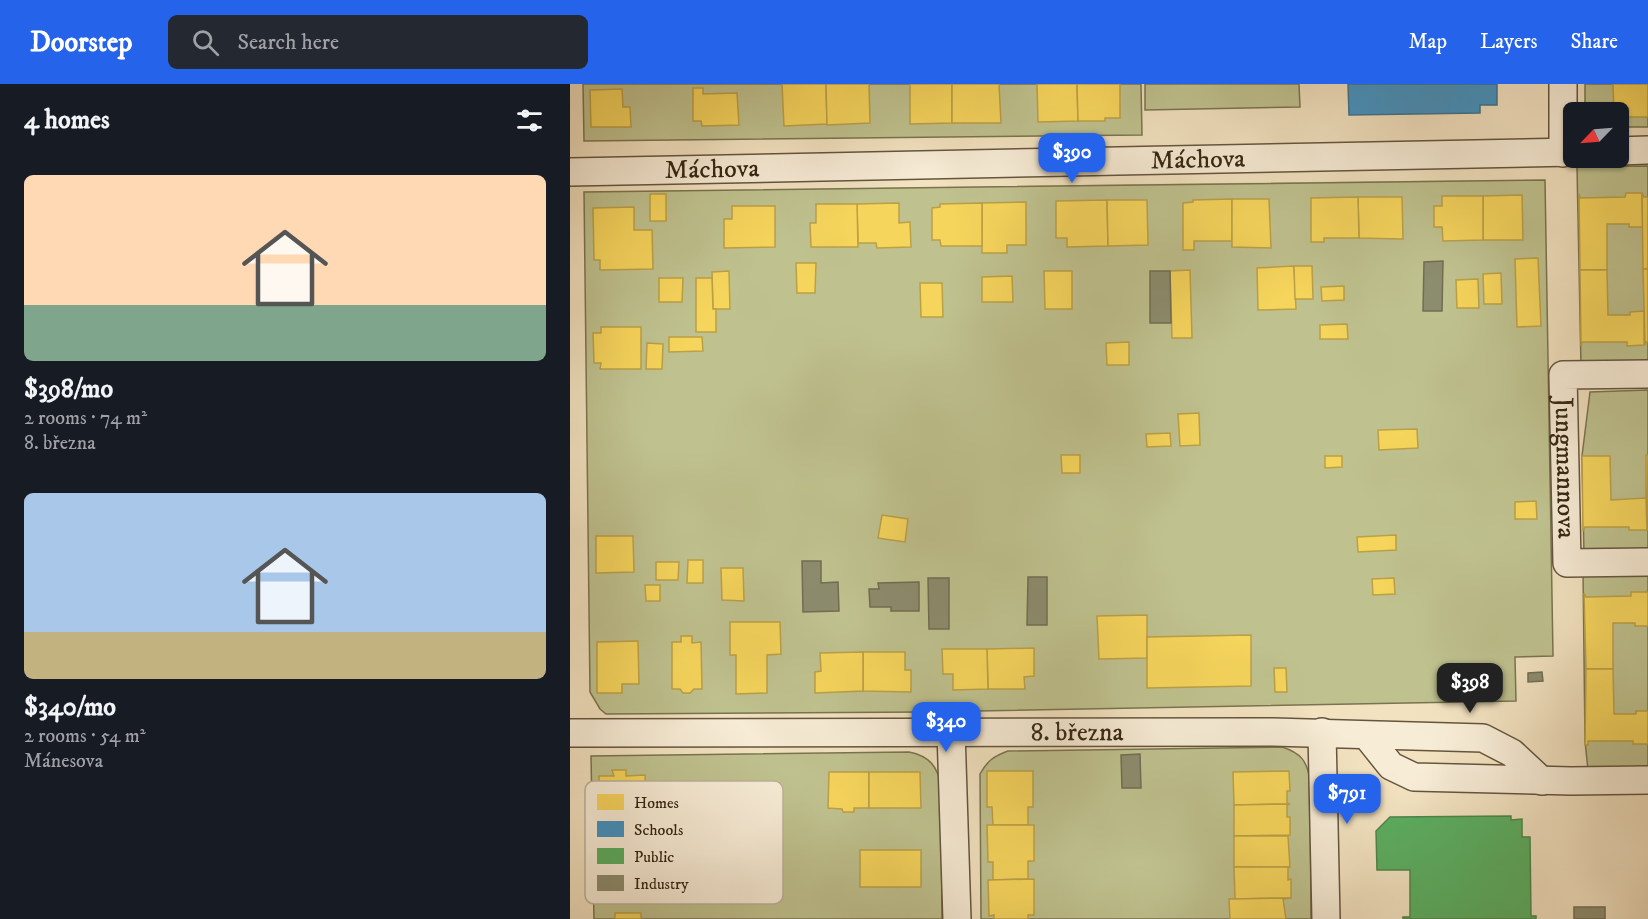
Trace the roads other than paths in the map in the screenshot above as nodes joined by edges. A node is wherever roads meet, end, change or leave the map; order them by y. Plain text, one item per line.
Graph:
1 (1563, 84) edge
2 (1564, 102) edge
3 (1648, 150) edge
4 (1629, 151) edge
5 (1563, 152) edge
6 (570, 172) edge
7 (1648, 374) edge
8 (1648, 562) edge
9 (951, 731) junction
10 (1322, 732) junction
11 (570, 733) edge
12 (1367, 736) junction
13 (1648, 780) edge
14 (1542, 781) junction
15 (957, 919) edge
16 (1326, 919) edge

1 - 2 street
3 - 4 street
5 - 6 street, Máchova
7 - 8 street, Jungmannova
9 - 10 street, 8. března
9 - 11 street, 8. března
9 - 15 street
10 - 12 street, 8. března
10 - 16 street
12 - 14 street, 8. března
12 - 14 street
13 - 14 street

